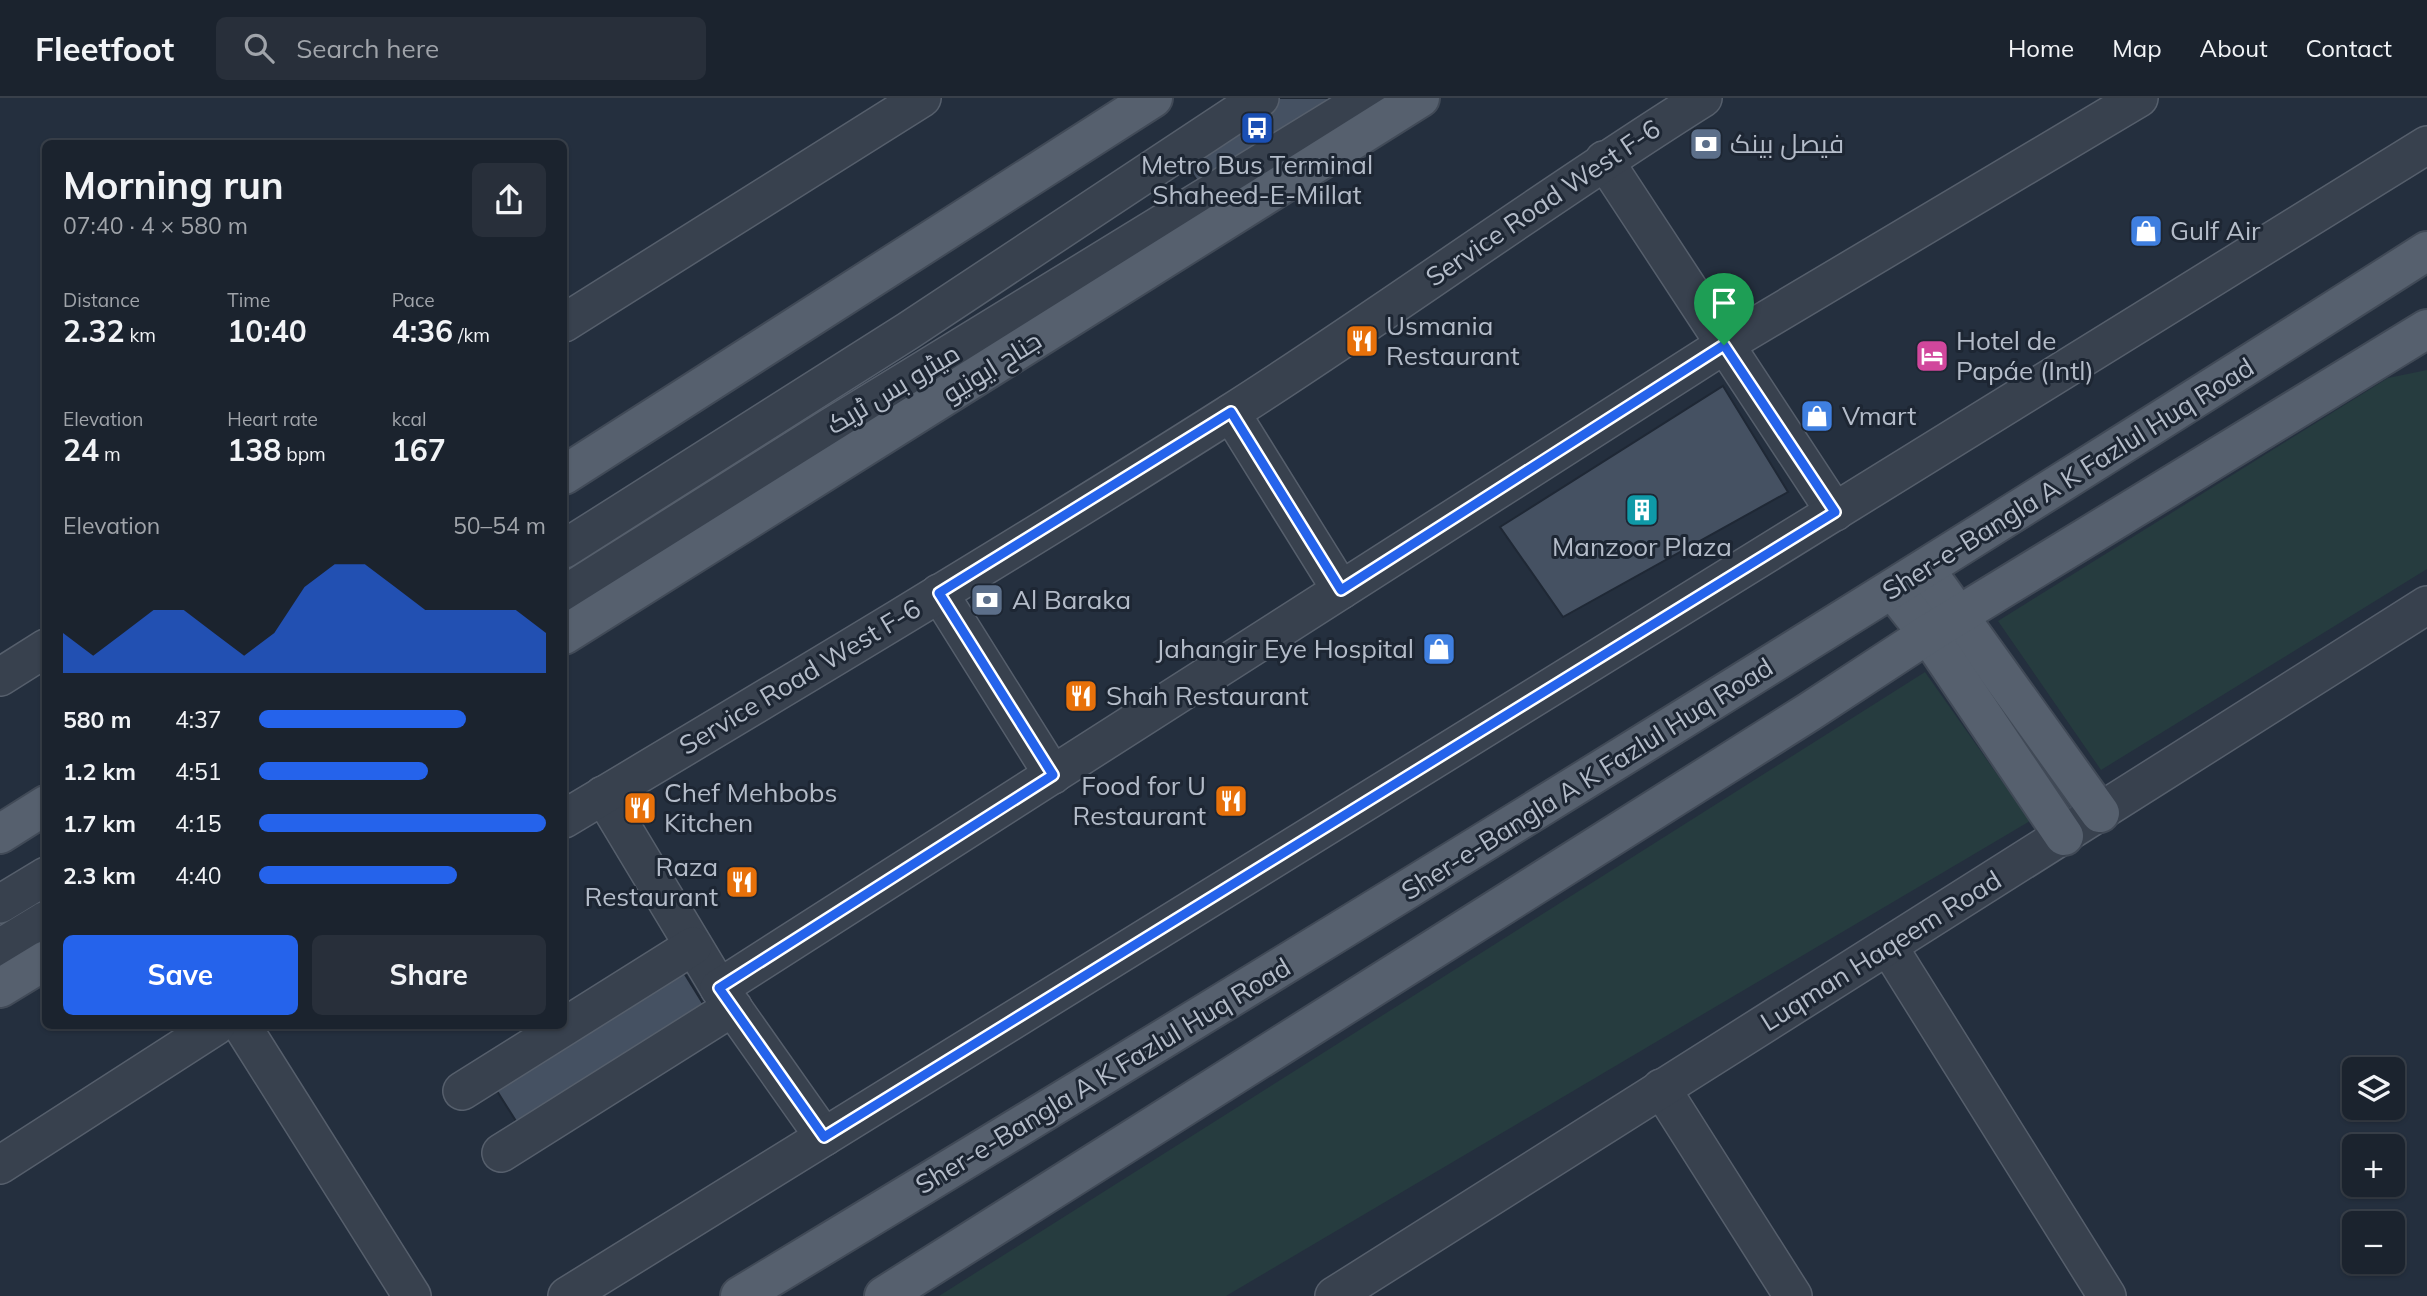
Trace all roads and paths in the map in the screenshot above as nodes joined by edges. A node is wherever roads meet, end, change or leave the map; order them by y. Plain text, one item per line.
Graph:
1 (922, 98) edge
2 (1153, 98) edge
3 (1260, 98) edge
4 (1367, 98) edge
5 (1420, 98) edge
6 (1703, 98) edge
7 (2139, 98) edge
8 (2427, 145) edge
9 (1604, 160) junction
10 (2427, 251) edge
11 (567, 321) edge
12 (2427, 329) edge
13 (1724, 345) junction
14 (1231, 412) junction
15 (567, 473) edge
16 (1835, 512) junction
17 (567, 547) edge
18 (1925, 569) junction
19 (1341, 590) junction
20 (1893, 590) junction
21 (567, 593) edge
22 (939, 593) junction
23 (2427, 605) edge
24 (1943, 624) junction
25 (567, 633) edge
26 (42, 651) edge
27 (0, 677) edge
28 (1053, 775) junction
29 (603, 796) junction
30 (42, 808) edge
31 (2099, 813) junction
32 (567, 817) edge
33 (0, 834) edge
34 (2064, 836) junction
35 (42, 878) edge
36 (0, 904) edge
37 (42, 922) edge
38 (693, 946) junction
39 (1888, 946) junction
40 (0, 948) edge
41 (42, 962) edge
42 (0, 988) edge
43 (726, 998) junction
44 (567, 1025) edge
45 (211, 1029) edge
46 (244, 1029) edge
47 (561, 1029) edge
48 (1661, 1088) junction
49 (462, 1091) dead end
50 (824, 1137) junction
51 (501, 1153) dead end
52 (0, 1165) edge
53 (412, 1296) edge
54 (568, 1296) edge
55 (740, 1296) edge
56 (884, 1296) edge
57 (1334, 1296) edge
58 (1793, 1296) edge
59 (2107, 1296) edge

1 - 11 street
2 - 15 main road
3 - 17 street, میٹرو بس ٹریک
4 - 21 street, میٹرو بس ٹریک
5 - 25 main road, جناح ایونیو
6 - 9 street, Service Road West F-6
7 - 13 street
8 - 16 street
9 - 13 street
9 - 14 street, Service Road West F-6
10 - 18 main road, Sher-e-Bangla A K Fazlul Huq Road
12 - 24 main road
13 - 16 street
13 - 19 street
14 - 19 street
14 - 22 street, Service Road West F-6
16 - 50 street
18 - 20 main road, Sher-e-Bangla A K Fazlul Huq Road
18 - 24 main road
19 - 28 street
20 - 24 main road
20 - 55 main road, Sher-e-Bangla A K Fazlul Huq Road
22 - 28 street
22 - 29 street, Service Road West F-6
23 - 31 street, Luqman Haqeem Road
24 - 31 main road
24 - 34 main road
24 - 56 main road
26 - 27 street
28 - 43 street
29 - 32 street, Service Road West F-6
29 - 38 street
30 - 33 main road
31 - 34 street, Luqman Haqeem Road
34 - 39 street, Luqman Haqeem Road
35 - 36 street
37 - 40 street
38 - 43 street
38 - 44 street
39 - 48 street, Luqman Haqeem Road
39 - 59 street
41 - 42 main road
43 - 50 street
43 - 51 street
45 - 52 street
46 - 53 street
47 - 49 street
48 - 57 street, Luqman Haqeem Road
48 - 58 street
50 - 54 street

